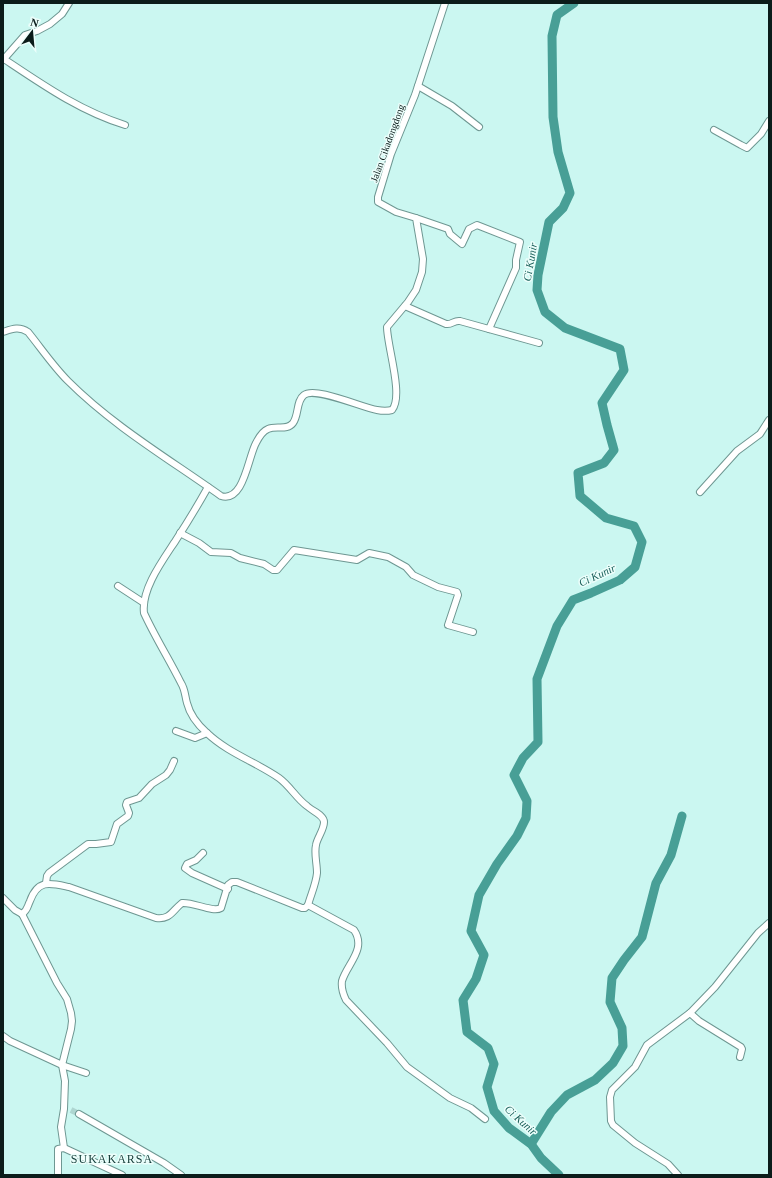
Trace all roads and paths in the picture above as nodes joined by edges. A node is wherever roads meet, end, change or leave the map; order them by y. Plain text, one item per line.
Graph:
1 (69, 3) edge
2 (445, 3) edge
3 (3, 60) edge
4 (418, 86) junction
5 (769, 121) edge
6 (125, 125) dead end
7 (479, 127) dead end
8 (714, 130) dead end
9 (416, 218) junction
10 (405, 306) junction
11 (489, 329) junction
12 (3, 332) edge
13 (539, 344) dead end
14 (769, 420) edge
15 (208, 487) junction
16 (700, 492) dead end
17 (180, 533) junction
18 (118, 586) dead end
19 (144, 603) junction
20 (473, 632) dead end
21 (176, 732) dead end
22 (207, 734) junction
23 (174, 761) dead end
24 (203, 853) dead end
25 (46, 883) junction
26 (228, 890) junction
27 (3, 898) edge
28 (308, 905) junction
29 (22, 914) junction
30 (769, 924) edge
31 (690, 1013) junction
32 (3, 1036) edge
33 (740, 1057) dead end
34 (62, 1065) junction
35 (86, 1073) dead end
36 (64, 1109) junction
37 (71, 1110) tunnel mouth
38 (79, 1114) tunnel mouth
39 (485, 1119) dead end
40 (64, 1148) junction
41 (58, 1175) edge
42 (122, 1175) edge
43 (181, 1175) edge
44 (678, 1175) edge

1 - 3 street
2 - 4 street, Jalan Cikadongdong
3 - 6 street
4 - 7 street
4 - 9 street, Jalan Cikadongdong
5 - 8 street
9 - 10 street
9 - 11 street
10 - 11 street
10 - 15 street
11 - 13 street
12 - 15 street
14 - 16 street
15 - 17 street
17 - 19 street
17 - 20 street
18 - 19 street
19 - 22 street
21 - 22 street
22 - 28 street
23 - 25 street
24 - 26 street
25 - 26 street
25 - 29 street
26 - 28 street
27 - 29 street
28 - 39 street
29 - 34 street
30 - 31 street
31 - 33 street
31 - 44 street
32 - 34 street
34 - 35 street
34 - 36 street
36 - 37 street
36 - 40 street
38 - 43 street
40 - 41 street
40 - 42 street

